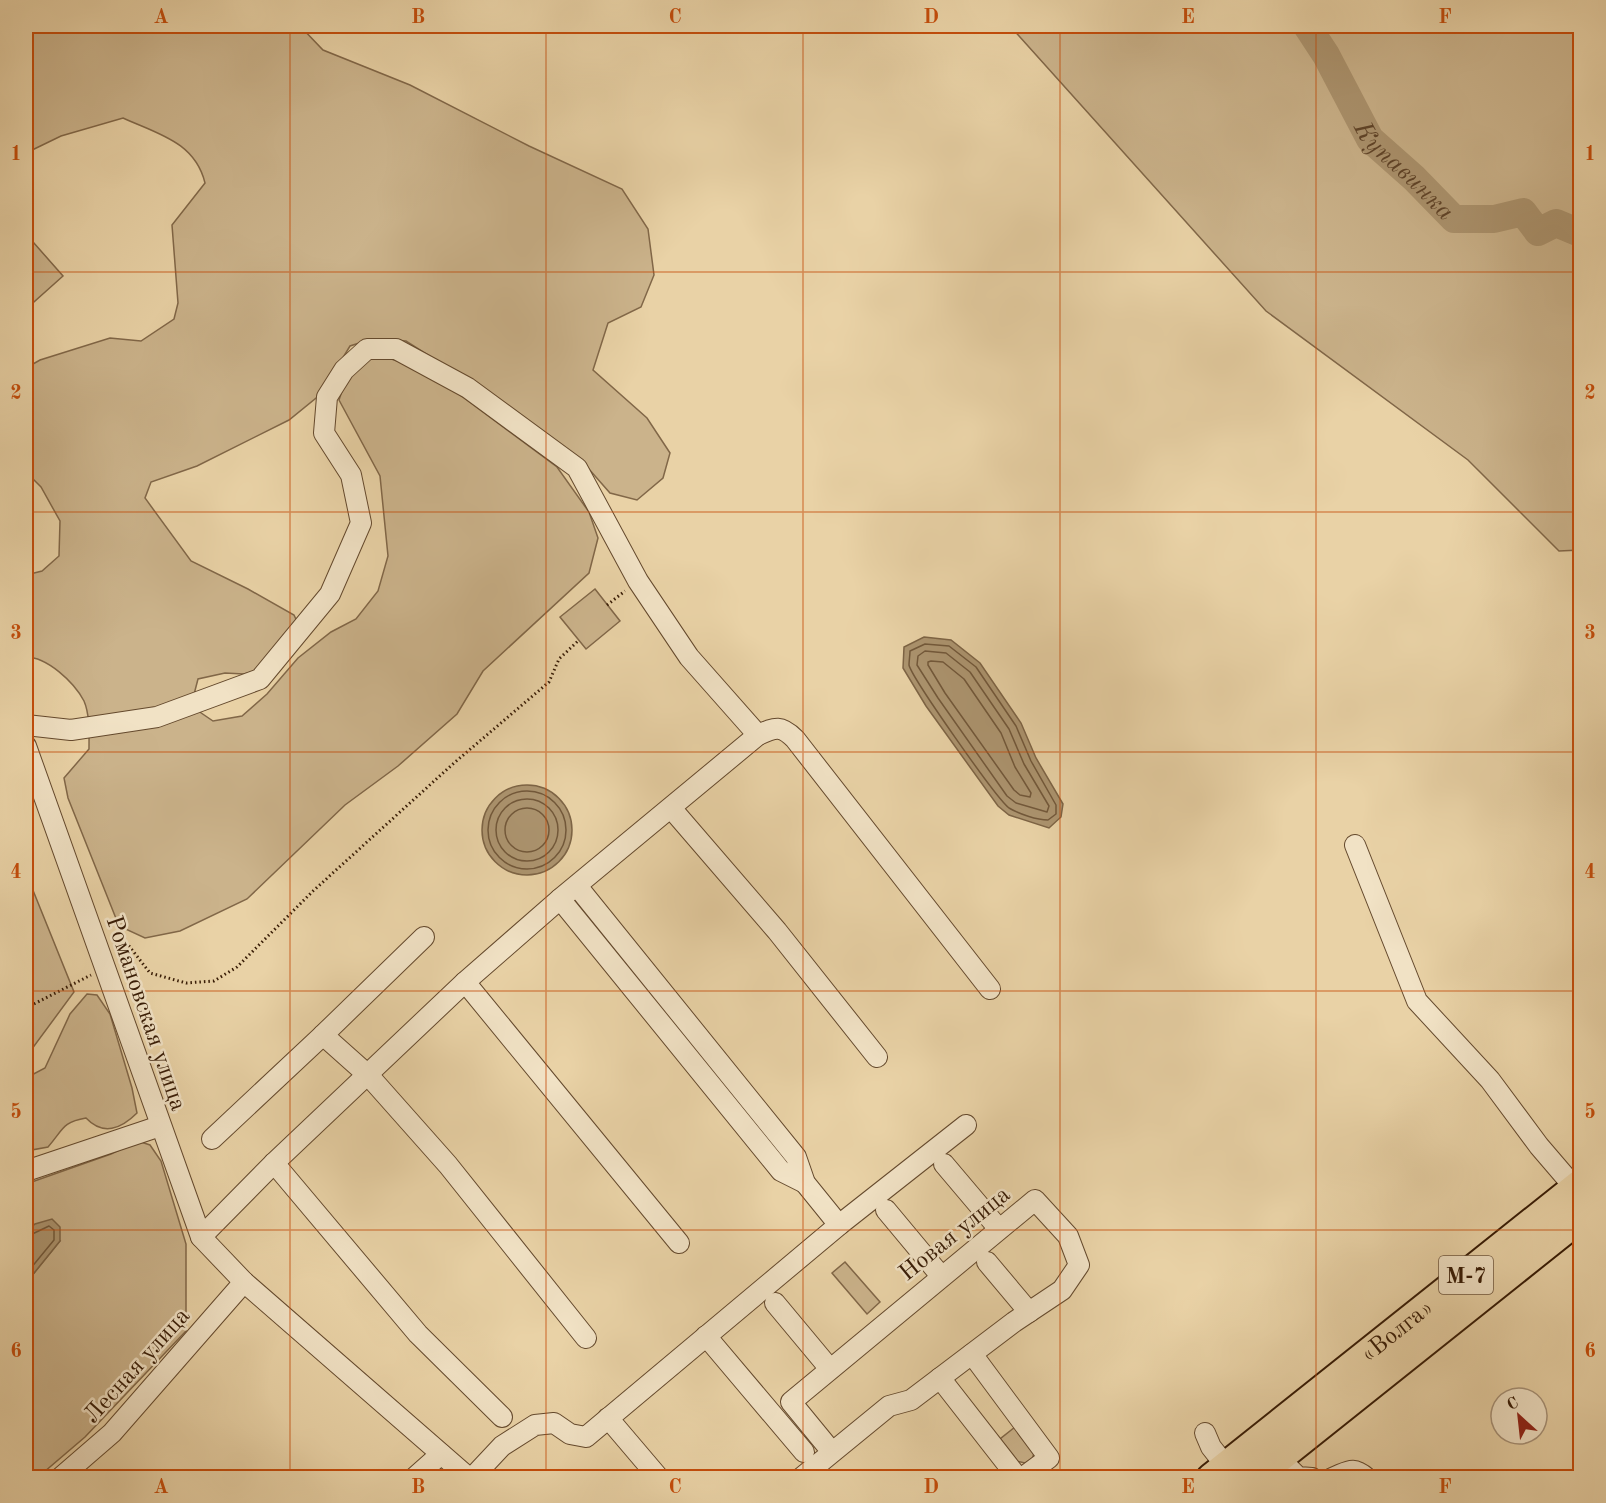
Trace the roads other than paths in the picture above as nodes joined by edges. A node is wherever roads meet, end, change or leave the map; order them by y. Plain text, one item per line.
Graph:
1 (26, 725) edge
2 (758, 735) junction
3 (26, 750) edge
4 (671, 808) junction
5 (1355, 845) dead end
6 (577, 886) junction
7 (560, 899) junction
8 (424, 937) dead end
9 (653, 980) junction
10 (465, 982) junction
11 (990, 989) dead end
12 (637, 993) junction
13 (323, 1035) junction
14 (876, 1057) dead end
15 (369, 1076) junction
16 (739, 1086) junction
17 (724, 1100) junction
18 (966, 1125) dead end
19 (160, 1126) junction
20 (212, 1139) dead end
21 (274, 1163) junction
22 (944, 1164) dead end
23 (26, 1171) edge
24 (806, 1183) junction
25 (1578, 1186) edge
26 (886, 1210) dead end
27 (1581, 1218) edge
28 (838, 1225) junction
29 (999, 1229) junction
30 (201, 1237) junction
31 (679, 1243) dead end
32 (987, 1262) dead end
33 (941, 1276) junction
34 (244, 1282) junction
35 (775, 1303) dead end
36 (1029, 1312) junction
37 (706, 1336) junction
38 (586, 1338) dead end
39 (972, 1354) junction
40 (831, 1369) junction
41 (940, 1378) junction
42 (502, 1417) dead end
43 (608, 1418) junction
44 (1204, 1433) dead end
45 (804, 1452) dead end
46 (832, 1452) junction
47 (441, 1454) junction
48 (1279, 1458) junction
49 (1219, 1472) edge
50 (60, 1478) edge
51 (414, 1478) edge
52 (470, 1478) edge
53 (659, 1478) edge
54 (801, 1478) edge
55 (1020, 1478) edge
56 (1254, 1478) edge
57 (1312, 1478) edge
58 (1332, 1478) edge
59 (1367, 1478) edge

1 - 2 street
2 - 4 street
2 - 11 street
3 - 19 street, Романовская улица
4 - 6 street
4 - 14 street
5 - 25 street
6 - 7 street
6 - 9 street
7 - 10 street
7 - 12 street
8 - 13 street
9 - 12 street
9 - 16 street
10 - 15 street
10 - 31 street
12 - 17 street
13 - 15 street
13 - 20 street
15 - 21 street
15 - 38 street
16 - 17 street
16 - 24 street
17 - 24 street
18 - 28 street
19 - 23 street
19 - 30 street, Романовская улица
21 - 30 street
21 - 42 street
22 - 29 street
24 - 28 street
25 - 49 highway, «Волга» / М-7
26 - 33 street
27 - 48 highway, «Волга» / М-7
28 - 37 street
29 - 33 street, Новая улица
29 - 36 street, Новая улица
30 - 34 street, Романовская улица
32 - 36 street
33 - 40 street, Новая улица
34 - 47 street, Романовская улица
34 - 50 street, Лесная улица
35 - 40 street
36 - 39 street, Новая улица
37 - 43 street
37 - 45 street
39 - 41 street, Новая улица
39 - 55 street
40 - 46 street, Новая улица
41 - 46 street, Новая улица
41 - 55 street
43 - 52 street
43 - 53 street
44 - 49 street
46 - 54 street, Новая улица
47 - 51 street
47 - 52 street, Романовская улица
48 - 56 highway, «Волга» / М-7
48 - 57 street
58 - 59 street

